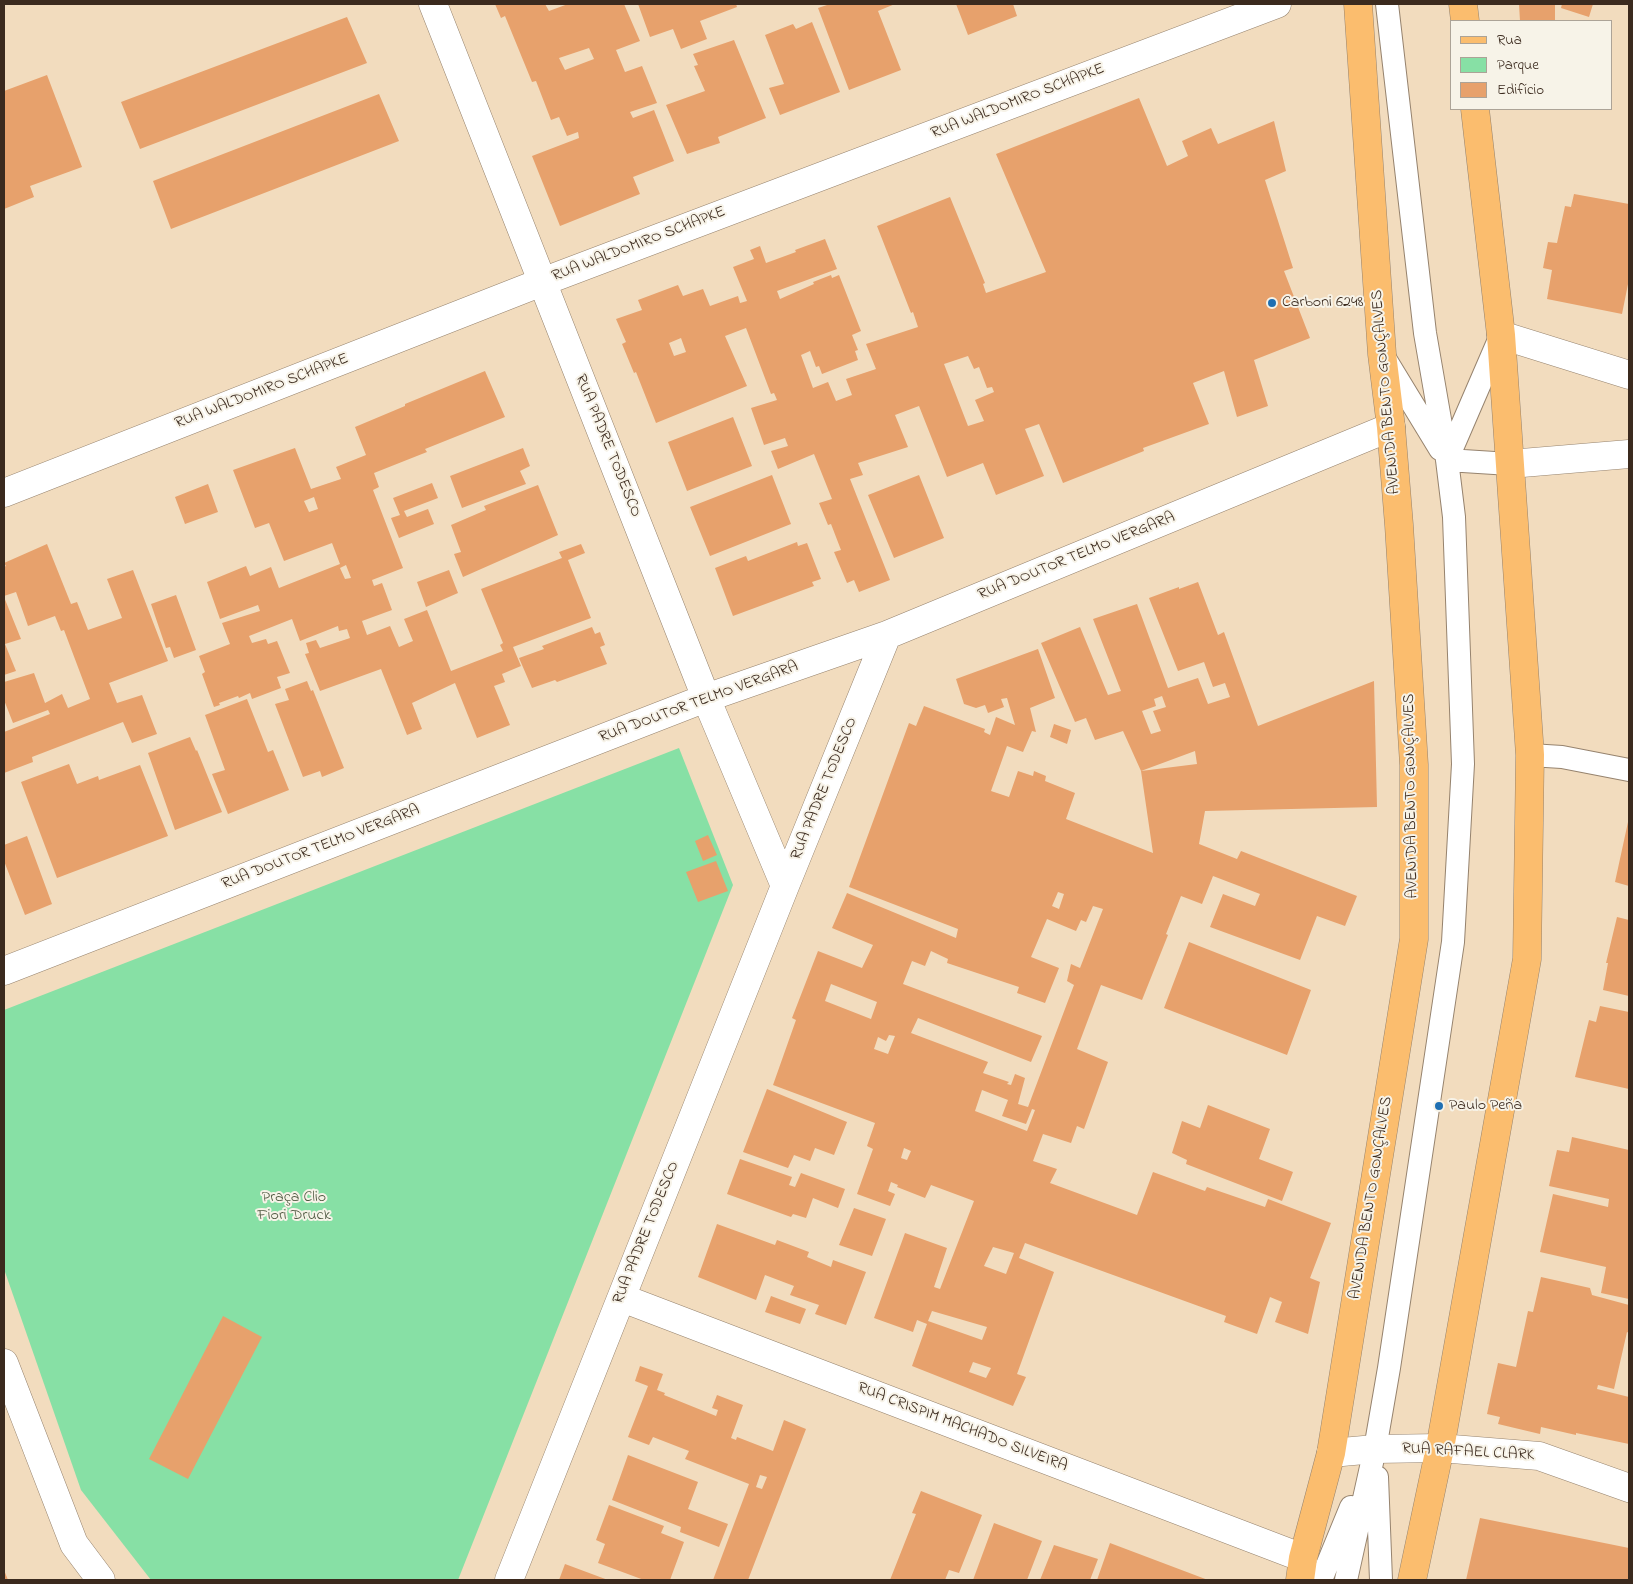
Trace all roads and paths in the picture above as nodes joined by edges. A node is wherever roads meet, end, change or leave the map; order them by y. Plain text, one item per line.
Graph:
1 (433, 4) edge
2 (1277, 4) edge
3 (1358, 4) edge
4 (1386, 4) edge
5 (1463, 4) edge
6 (1465, 20) edge
7 (1475, 110) edge
8 (542, 282) junction
9 (1501, 335) junction
10 (1382, 354) junction
11 (1629, 375) edge
12 (1391, 428) junction
13 (1629, 454) edge
14 (1447, 460) junction
15 (1510, 464) junction
16 (4, 493) edge
17 (887, 636) junction
18 (706, 698) junction
19 (1530, 755) junction
20 (1629, 770) edge
21 (785, 886) junction
22 (4, 971) edge
23 (622, 1298) junction
24 (4, 1363) edge
25 (1440, 1448) junction
26 (1375, 1449) junction
27 (1331, 1453) junction
28 (1629, 1488) edge
29 (1302, 1569) edge
30 (101, 1580) edge
31 (509, 1580) edge
32 (1321, 1580) edge
33 (1346, 1580) edge
34 (1381, 1580) edge
35 (1412, 1580) edge

1 - 8 street, RUA PADRE TODESCO
2 - 8 street, RUA WALDOMIRO SCHAPKE
3 - 10 main road, AVENIDA BENTO GONÇALVES
4 - 14 lane
5 - 6 main road
7 - 9 main road
8 - 16 street, RUA WALDOMIRO SCHAPKE
8 - 18 street, RUA PADRE TODESCO
9 - 11 street
9 - 14 lane
9 - 15 main road
10 - 12 main road, AVENIDA BENTO GONÇALVES
10 - 14 lane
12 - 17 street, RUA DOUTOR TELMO VERGARA
12 - 27 main road, AVENIDA BENTO GONÇALVES
13 - 15 street
14 - 15 lane
14 - 26 lane
15 - 19 main road
17 - 18 street, RUA DOUTOR TELMO VERGARA
17 - 21 street, RUA PADRE TODESCO
18 - 21 street, RUA PADRE TODESCO
18 - 22 street, RUA DOUTOR TELMO VERGARA
19 - 20 lane
19 - 25 main road
21 - 23 street, RUA PADRE TODESCO
23 - 29 street, RUA CRISPIM MACHADO SILVEIRA
23 - 31 street, RUA PADRE TODESCO
24 - 30 street
25 - 26 street, RUA RAFAEL CLARK
25 - 28 street, RUA RAFAEL CLARK
25 - 35 main road
26 - 27 street, RUA RAFAEL CLARK
26 - 32 lane
26 - 33 lane
26 - 34 lane
27 - 29 main road, AVENIDA BENTO GONÇALVES

